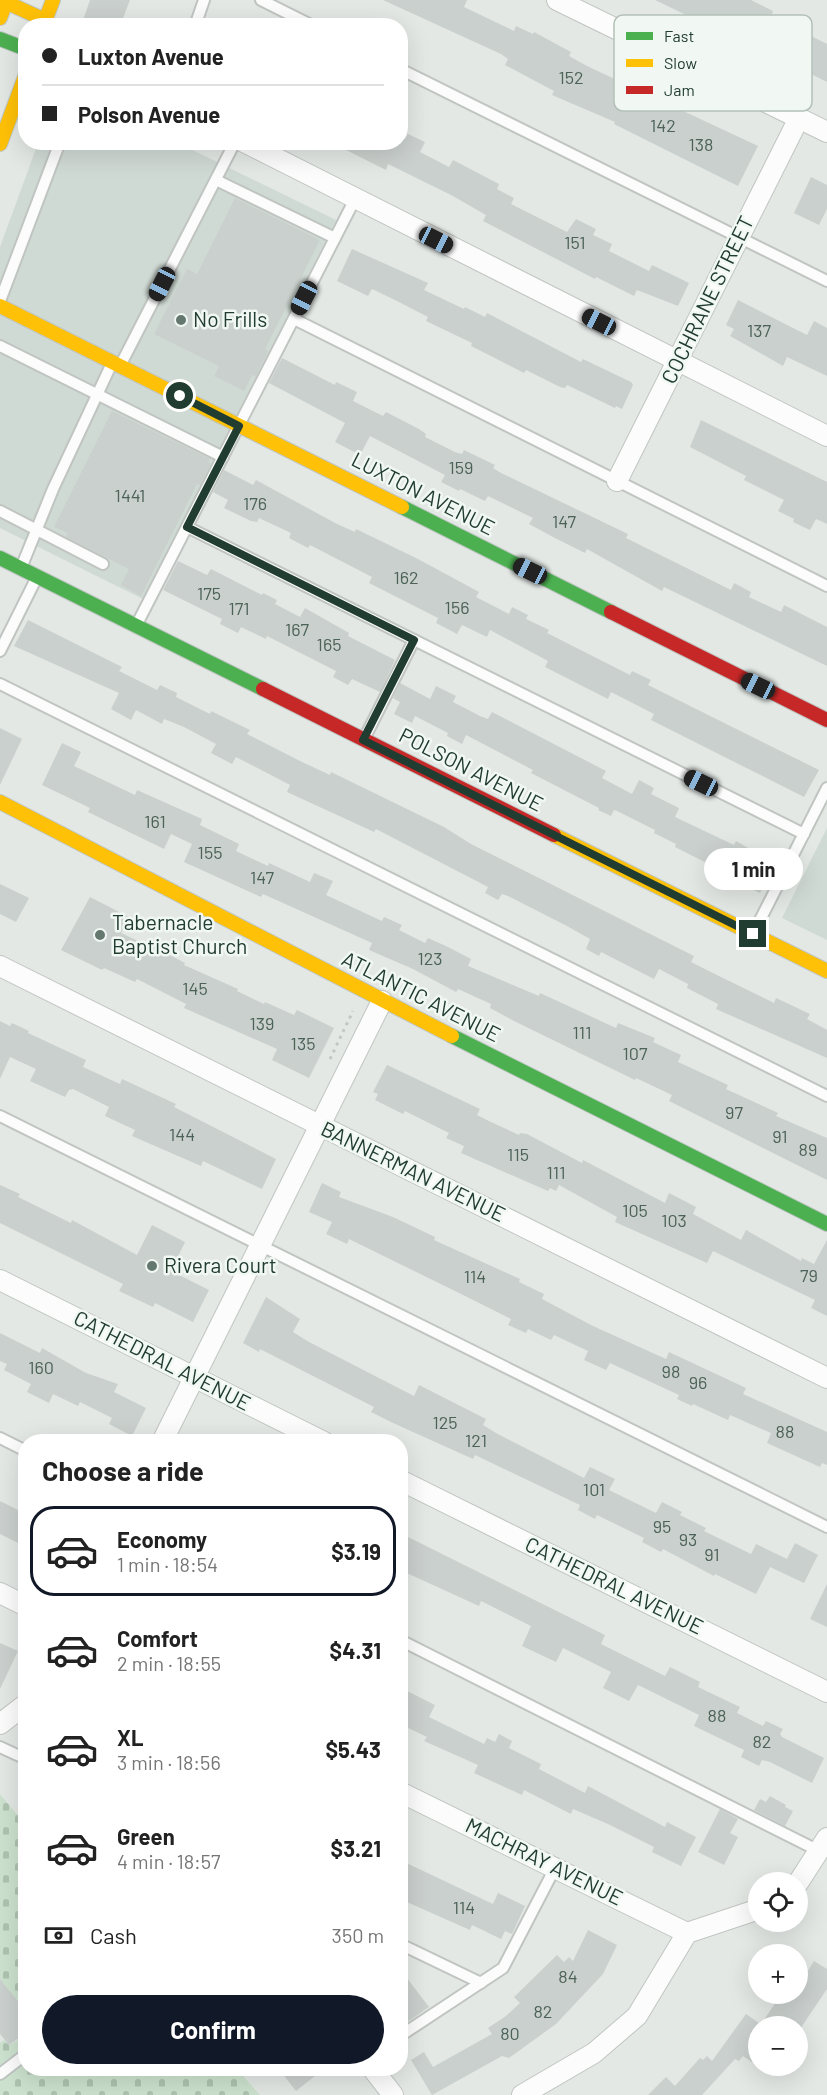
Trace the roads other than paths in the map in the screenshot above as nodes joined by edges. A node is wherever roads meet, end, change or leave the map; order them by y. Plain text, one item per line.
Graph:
1 (52, 0) edge
2 (204, 0) edge
3 (261, 0) edge
4 (557, 0) edge
5 (5, 1) edge
6 (0, 18) edge
7 (35, 18) edge
8 (47, 18) edge
9 (198, 18) edge
10 (297, 18) edge
11 (614, 28) edge
12 (0, 39) edge
13 (18, 47) edge
14 (408, 73) edge
15 (18, 96) edge
16 (785, 111) edge
17 (799, 118) junction
18 (825, 125) edge
19 (0, 144) edge
20 (57, 150) edge
21 (231, 150) edge
22 (260, 150) edge
23 (216, 180) junction
24 (355, 199) junction
25 (336, 238) junction
26 (739, 238) junction
27 (827, 281) edge
28 (0, 301) edge
29 (0, 306) edge
30 (294, 319) junction
31 (0, 346) edge
32 (678, 362) junction
33 (116, 364) junction
34 (97, 393) junction
35 (239, 426) junction
36 (827, 436) edge
37 (223, 457) junction
38 (617, 482) junction
39 (0, 511) edge
40 (187, 527) junction
41 (36, 529) junction
42 (0, 558) edge
43 (103, 564) dead end
44 (21, 568) junction
45 (37, 577) junction
46 (827, 586) edge
47 (136, 626) junction
48 (414, 640) junction
49 (0, 651) edge
50 (0, 684) edge
51 (827, 720) edge
52 (363, 740) junction
53 (827, 788) edge
54 (0, 802) edge
55 (804, 834) junction
56 (753, 934) junction
57 (0, 966) edge
58 (827, 971) edge
59 (382, 1001) junction
60 (827, 1096) edge
61 (0, 1116) edge
62 (319, 1126) junction
63 (827, 1224) edge
64 (260, 1246) junction
65 (0, 1280) edge
66 (194, 1377) junction
67 (827, 1378) edge
68 (166, 1434) edge
69 (308, 1434) edge
70 (0, 1438) edge
71 (18, 1447) edge
72 (408, 1484) edge
73 (827, 1527) edge
74 (0, 1593) edge
75 (18, 1602) edge
76 (408, 1644) edge
77 (827, 1692) edge
78 (18, 1710) edge
79 (0, 1724) edge
80 (0, 1747) edge
81 (18, 1755) edge
82 (408, 1796) edge
83 (825, 1848) edge
84 (555, 1868) junction
85 (806, 1872) edge
86 (748, 1913) edge
87 (687, 1933) junction
88 (408, 1948) edge
89 (481, 1983) junction
90 (408, 2032) edge
91 (18, 2060) edge
92 (0, 2074) edge
93 (378, 2076) edge
94 (393, 2095) edge
95 (522, 2095) edge

1 - 8 street
2 - 9 lane
3 - 10 lane
4 - 11 street
5 - 6 street
5 - 7 street
12 - 13 street
14 - 26 lane
15 - 19 street
16 - 17 street
17 - 18 street
17 - 26 street, COCHRANE STREET
20 - 28 lane
21 - 23 lane
22 - 24 street
23 - 25 lane
23 - 33 lane
24 - 25 lane
24 - 32 street
25 - 30 lane
26 - 27 lane
26 - 32 street, COCHRANE STREET
29 - 33 street, LUXTON AVENUE
30 - 35 lane
30 - 38 lane
31 - 34 lane
32 - 36 street
32 - 38 street, COCHRANE STREET
33 - 34 lane
33 - 35 street, LUXTON AVENUE
34 - 37 lane
34 - 41 lane
35 - 37 lane
35 - 51 street, LUXTON AVENUE
37 - 40 lane
38 - 46 lane
39 - 41 lane
40 - 47 lane
40 - 48 lane
41 - 43 lane
41 - 44 lane
42 - 44 street, POLSON AVENUE
44 - 45 street, POLSON AVENUE
45 - 47 street, POLSON AVENUE
45 - 49 lane
47 - 52 street, POLSON AVENUE
48 - 52 lane
48 - 55 lane
50 - 60 lane
52 - 56 street, POLSON AVENUE
53 - 55 lane
54 - 59 street, ATLANTIC AVENUE
55 - 56 lane
56 - 58 street, POLSON AVENUE
57 - 62 street, BANNERMAN AVENUE
59 - 62 street
59 - 63 street, ATLANTIC AVENUE
61 - 64 lane
62 - 64 street
62 - 67 street, BANNERMAN AVENUE
64 - 66 street
64 - 73 lane
65 - 66 street, CATHEDRAL AVENUE
66 - 68 street
66 - 69 street, CATHEDRAL AVENUE
70 - 71 lane
72 - 77 street, CATHEDRAL AVENUE
74 - 75 street
76 - 83 lane
78 - 79 street
80 - 81 lane
82 - 84 street, MACHRAY AVENUE
83 - 85 street
84 - 87 street, MACHRAY AVENUE
84 - 89 lane
86 - 87 street
87 - 95 street
88 - 89 lane
89 - 90 lane
91 - 92 lane
93 - 94 street

